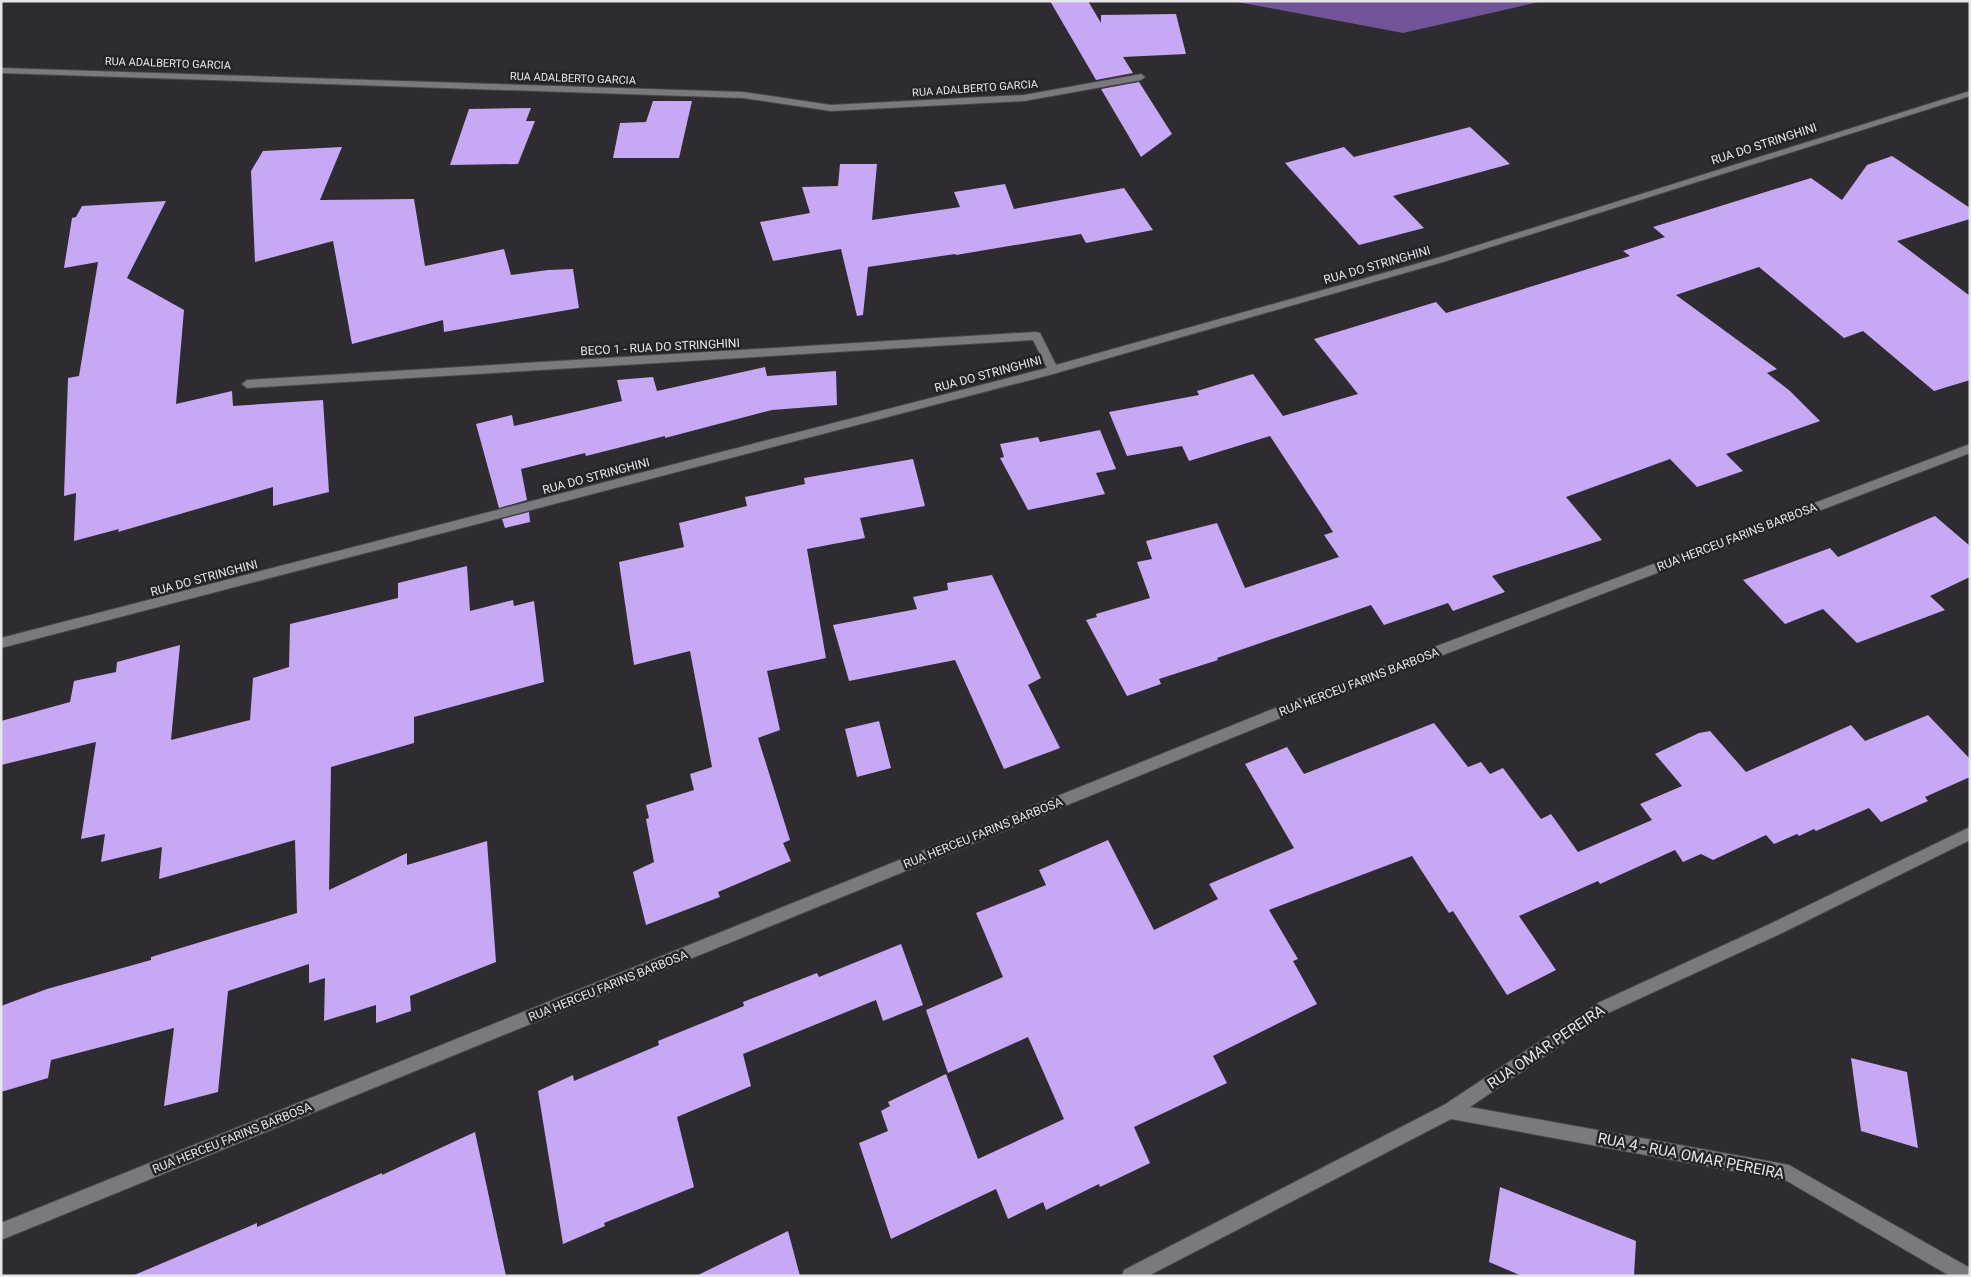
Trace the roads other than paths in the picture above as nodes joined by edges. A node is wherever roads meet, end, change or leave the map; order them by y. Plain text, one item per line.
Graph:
1 (1, 70) edge
2 (1141, 77) dead end
3 (1970, 92) edge
4 (1053, 370) junction
5 (247, 384) dead end
6 (1970, 448) edge
7 (1, 643) edge
8 (1970, 833) edge
9 (1450, 1111) junction
10 (1, 1232) edge
11 (1130, 1276) edge
12 (1966, 1276) edge

1 - 2 street, RUA ADALBERTO GARCIA
3 - 4 street, RUA DO STRINGHINI
4 - 5 street, BECO 1 - RUA DO STRINGHINI
4 - 7 street, RUA DO STRINGHINI
6 - 10 street, RUA HERCEU FARINS BARBOSA
8 - 9 street, RUA OMAR PEREIRA
9 - 11 street, RUA OMAR PEREIRA
9 - 12 street, RUA 4 - RUA OMAR PEREIRA

